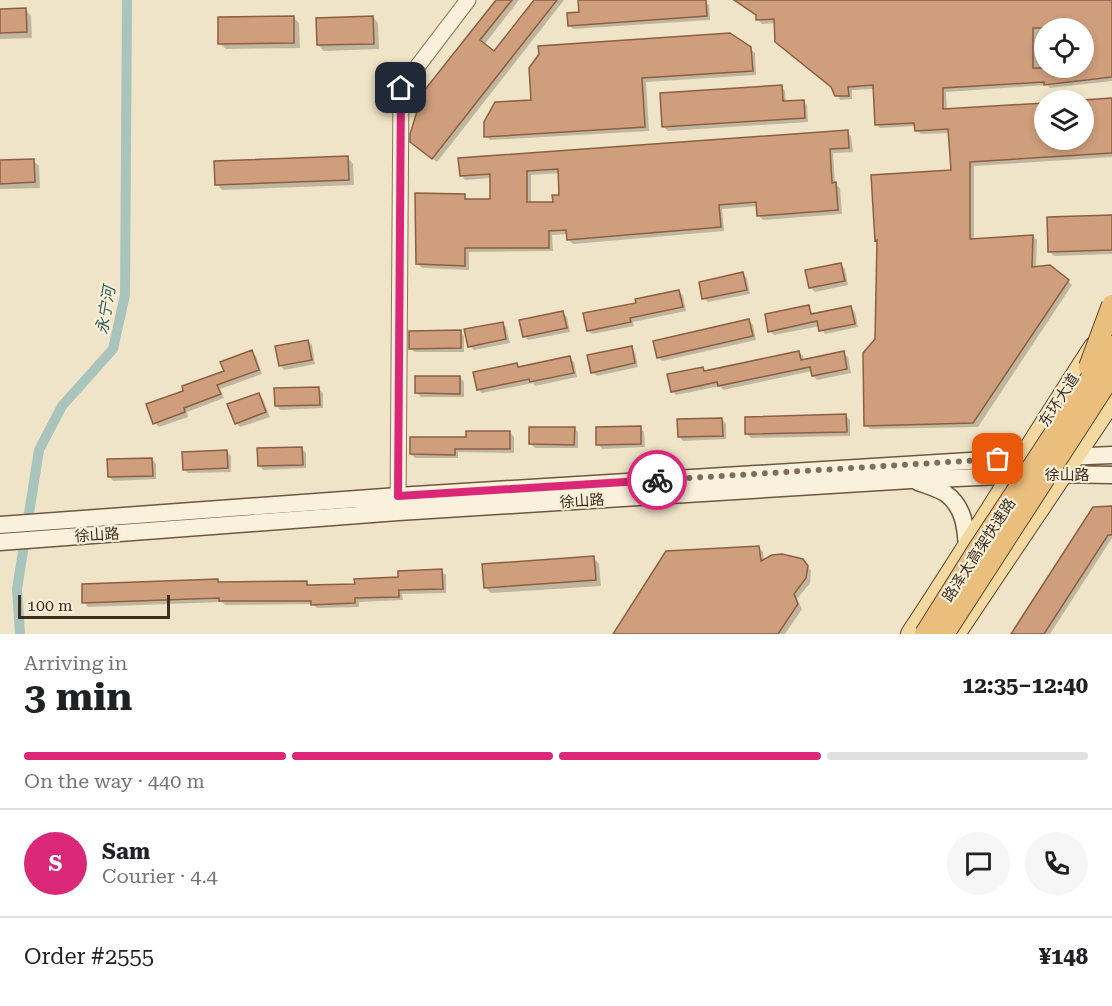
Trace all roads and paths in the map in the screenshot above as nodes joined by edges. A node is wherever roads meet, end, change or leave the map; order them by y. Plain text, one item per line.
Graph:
1 (468, 0) edge
2 (1112, 305) edge
3 (1112, 320) edge
4 (1112, 346) edge
5 (1112, 374) edge
6 (1112, 400) edge
7 (1076, 401) junction
8 (1112, 455) edge
9 (1075, 457) junction
10 (1022, 458) junction
11 (1062, 474) junction
12 (1011, 475) junction
13 (1112, 475) edge
14 (911, 480) junction
15 (398, 504) junction
16 (0, 525) edge
17 (52, 530) junction
18 (0, 542) edge
19 (967, 549) junction
20 (911, 634) edge
21 (925, 634) edge
22 (944, 634) edge
23 (955, 634) edge

1 - 15 street
2 - 7 highway, bridge
3 - 10 main road, 东环大道
4 - 7 highway, 路泽太高架快速路, bridge
5 - 22 highway, 路泽太高架快速路, bridge
6 - 9 main road
7 - 21 highway, 路泽太高架快速路, bridge
8 - 9 main road, 徐山路
9 - 10 main road, 徐山路
9 - 11 main road
10 - 12 main road, 东环大道
10 - 15 main road, 徐山路
11 - 12 main road, 徐山路
11 - 13 main road, 徐山路
11 - 23 main road
12 - 14 main road, 徐山路
12 - 19 main road, 东环大道
14 - 15 main road, 徐山路
14 - 19 main road
15 - 17 main road, 徐山路
16 - 17 main road
17 - 18 main road
19 - 20 main road, 东环大道

